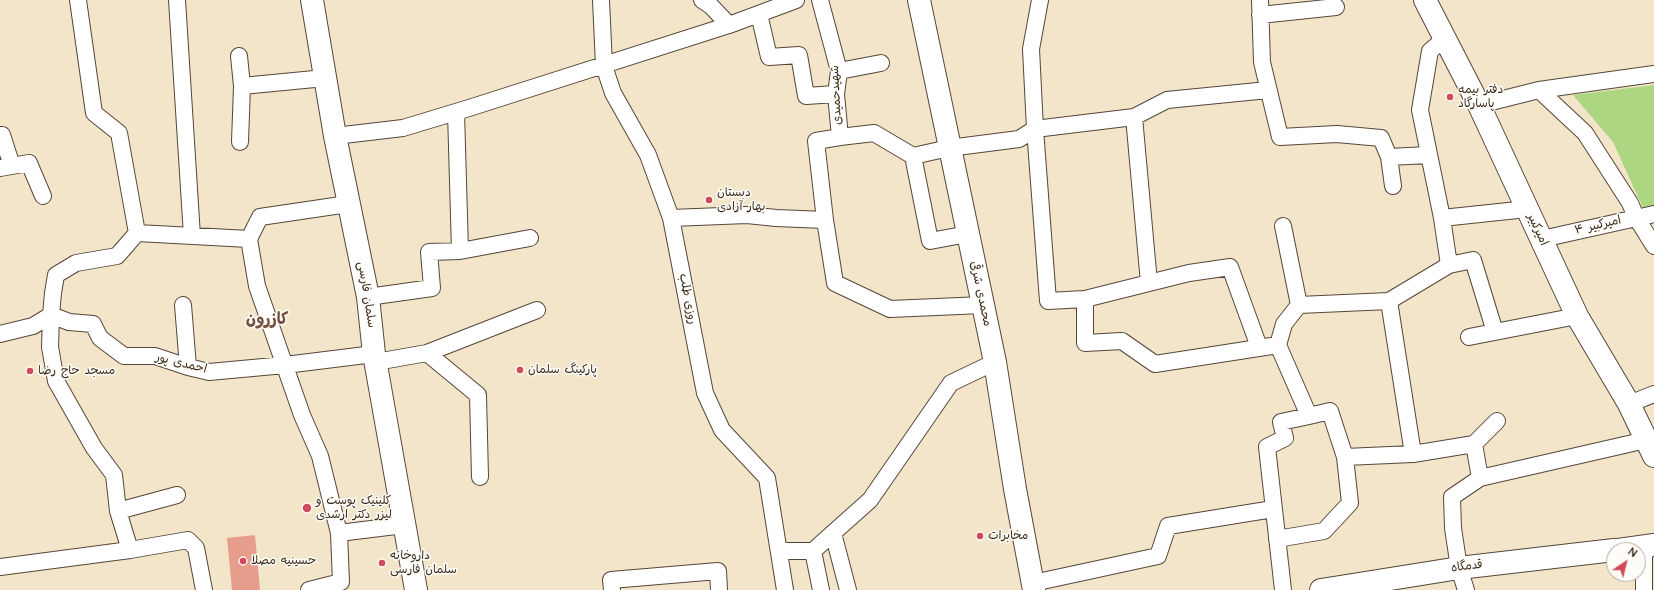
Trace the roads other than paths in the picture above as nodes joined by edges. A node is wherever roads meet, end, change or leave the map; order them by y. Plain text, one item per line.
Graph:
1 (78, 0) edge
2 (177, 0) edge
3 (312, 0) edge
4 (601, 0) edge
5 (702, 0) edge
6 (796, 0) edge
7 (820, 0) edge
8 (919, 0) edge
9 (1040, 0) edge
10 (1425, 0) edge
11 (1260, 7) edge
12 (1336, 7) dead end
13 (759, 14) junction
14 (729, 26) junction
15 (1444, 39) junction
16 (239, 56) dead end
17 (881, 62) dead end
18 (604, 66) junction
19 (839, 72) junction
20 (1654, 74) edge
21 (326, 78) junction
22 (242, 86) junction
23 (1268, 90) junction
24 (1539, 90) junction
25 (836, 94) junction
26 (1478, 106) junction
27 (456, 112) junction
28 (1134, 117) junction
29 (1035, 129) junction
30 (0, 135) edge
31 (335, 136) junction
32 (840, 136) junction
33 (240, 142) dead end
34 (949, 148) junction
35 (1428, 155) junction
36 (913, 156) junction
37 (1389, 157) junction
38 (6, 167) edge
39 (1393, 186) dead end
40 (43, 196) dead end
41 (348, 204) junction
42 (1527, 209) junction
43 (1654, 214) edge
44 (1636, 217) junction
45 (671, 218) junction
46 (1442, 218) junction
47 (825, 220) junction
48 (1283, 226) dead end
49 (137, 233) junction
50 (968, 234) junction
51 (192, 236) junction
52 (530, 238) dead end
53 (249, 239) junction
54 (1542, 239) junction
55 (1654, 246) edge
56 (460, 250) junction
57 (1449, 265) junction
58 (1150, 283) junction
59 (368, 296) junction
60 (1085, 299) junction
61 (1389, 301) junction
62 (183, 304) dead end
63 (983, 305) junction
64 (1299, 305) junction
65 (537, 310) dead end
66 (51, 315) junction
67 (1577, 316) junction
68 (1495, 332) junction
69 (0, 333) edge
70 (1470, 338) dead end
71 (1278, 345) junction
72 (1258, 347) junction
73 (427, 353) junction
74 (375, 358) junction
75 (995, 362) junction
76 (285, 365) junction
77 (188, 367) junction
78 (1654, 394) edge
79 (1629, 404) junction
80 (1309, 416) junction
81 (1497, 421) dead end
82 (1474, 444) junction
83 (1650, 448) edge
84 (1413, 454) junction
85 (1345, 457) junction
86 (480, 477) dead end
87 (1480, 478) junction
88 (177, 495) dead end
89 (1273, 509) junction
90 (118, 511) junction
91 (404, 525) junction
92 (339, 533) junction
93 (833, 533) junction
94 (1277, 540) junction
95 (1649, 546) edge
96 (130, 550) junction
97 (779, 551) junction
98 (813, 551) junction
99 (1606, 551) edge
100 (0, 567) edge
101 (1459, 568) junction
102 (1033, 587) edge
103 (204, 590) edge
104 (309, 590) edge
105 (416, 590) edge
106 (612, 590) edge
107 (719, 590) edge
108 (784, 590) edge
109 (821, 590) edge
110 (848, 590) edge
111 (1283, 590) edge
112 (1321, 590) edge
113 (1466, 590) edge
114 (1644, 590) edge

1 - 49 street
2 - 51 street
3 - 21 main road, سلمان فارسی
4 - 18 street, روزی طلب
5 - 14 street
6 - 13 street
7 - 19 street, شهیدحمیدی
8 - 34 main road, محمدی شرقی
9 - 29 street
10 - 15 main road, امیرکبیر
11 - 12 street
11 - 23 street
13 - 14 street
13 - 25 street
14 - 18 street
15 - 26 main road, امیرکبیر
15 - 35 street
16 - 22 street
17 - 19 street
18 - 27 street
18 - 45 street, روزی طلب
19 - 25 street, شهیدحمیدی
20 - 24 street
21 - 22 street
21 - 31 main road, سلمان فارسی
22 - 33 street
23 - 28 street
23 - 37 street
24 - 26 street
24 - 44 street
25 - 32 street, شهیدحمیدی
26 - 42 main road, امیرکبیر
27 - 31 street
27 - 56 street
28 - 29 street
28 - 58 street
29 - 34 street
29 - 60 street
30 - 38 street
31 - 41 main road, سلمان فارسی
32 - 36 street
32 - 47 street, شهیدحمیدی
34 - 36 street
34 - 50 main road, محمدی شرقی
35 - 37 street
35 - 46 street
36 - 50 street
37 - 39 street
38 - 40 street
41 - 53 street
41 - 59 main road, سلمان فارسی
42 - 46 street
42 - 54 main road, امیرکبیر
43 - 44 street, امیرکبیر ۴
44 - 54 street, امیرکبیر ۴
44 - 55 street
45 - 47 street
45 - 97 street, روزی طلب
46 - 57 street
47 - 63 street
48 - 64 street
49 - 51 street
49 - 66 street
50 - 63 main road, محمدی شرقی
51 - 53 street
52 - 56 street
53 - 76 street
54 - 67 main road, امیرکبیر
56 - 59 street
57 - 61 street
57 - 68 street
58 - 60 street
58 - 72 street
59 - 74 main road, سلمان فارسی
60 - 72 street
61 - 64 street
61 - 84 street
62 - 77 street
63 - 75 main road, محمدی شرقی
64 - 71 street
65 - 73 street, احمدی پور
66 - 69 street
66 - 77 street, احمدی پور
66 - 90 street
67 - 68 street
67 - 79 main road, امیرکبیر
68 - 70 street
71 - 72 street
71 - 80 street
73 - 74 street, احمدی پور
73 - 86 street
74 - 76 street, احمدی پور
74 - 91 main road, سلمان فارسی
75 - 93 street
75 - 102 main road, محمدی شرقی
76 - 77 street, احمدی پور
76 - 92 street
78 - 79 street
79 - 83 main road, امیرکبیر
80 - 85 street
80 - 89 street
81 - 82 street
82 - 84 street
82 - 87 street
83 - 87 street
84 - 85 street
85 - 94 street
87 - 101 street
88 - 90 street
89 - 94 street
89 - 102 street
90 - 96 street
91 - 92 street
91 - 105 main road, سلمان فارسی
92 - 104 street
93 - 98 street
93 - 110 street
94 - 111 street
95 - 114 street
96 - 100 street
96 - 103 street
97 - 98 street
97 - 108 street, روزی طلب
98 - 109 street
99 - 101 main road, قدمگاه
101 - 112 main road, قدمگاه
101 - 113 street
106 - 107 street

